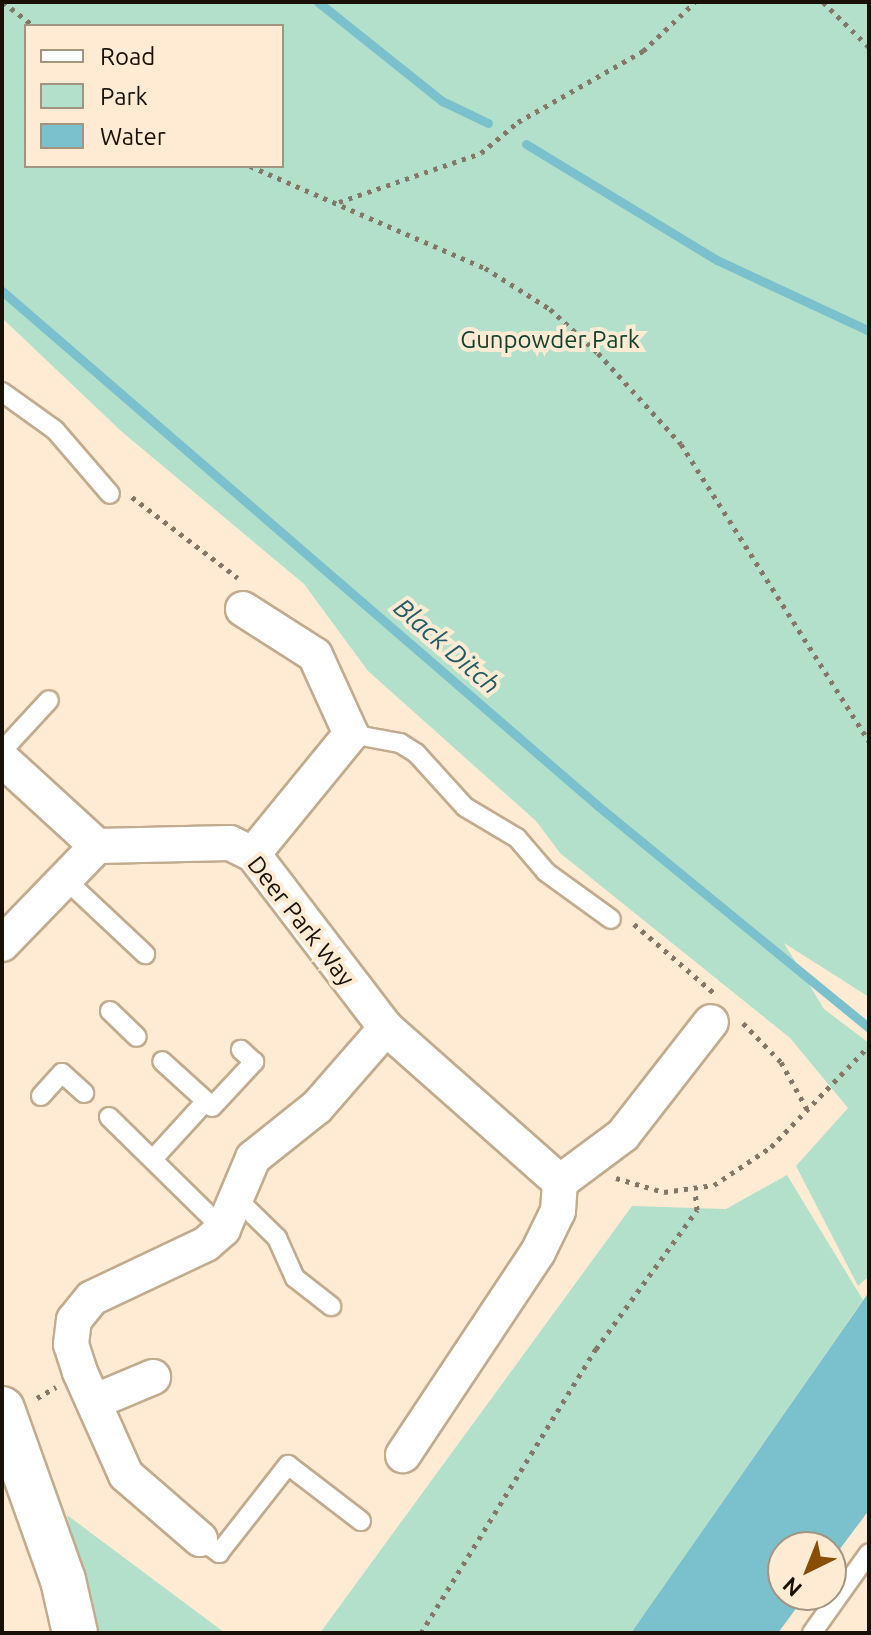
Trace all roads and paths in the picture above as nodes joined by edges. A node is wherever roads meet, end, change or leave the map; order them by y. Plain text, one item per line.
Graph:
1 (3, 2) edge
2 (695, 2) edge
3 (823, 2) edge
4 (31, 24) edge
5 (869, 47) edge
6 (255, 168) edge
7 (338, 203) junction
8 (2, 392) edge
9 (110, 494) dead end
10 (243, 609) dead end
11 (49, 700) dead end
12 (351, 734) junction
13 (869, 741) edge
14 (2, 751) edge
15 (2, 759) edge
16 (97, 846) junction
17 (253, 854) junction
18 (65, 879) junction
19 (611, 919) dead end
20 (2, 944) edge
21 (145, 954) dead end
22 (110, 1011) dead end
23 (711, 1022) dead end
24 (386, 1028) junction
25 (137, 1037) dead end
26 (869, 1046) edge
27 (241, 1050) dead end
28 (162, 1061) dead end
29 (84, 1093) dead end
30 (41, 1096) dead end
31 (206, 1101) junction
32 (109, 1117) dead end
33 (596, 1157) junction
34 (154, 1158) junction
35 (560, 1182) junction
36 (695, 1191) junction
37 (233, 1195) junction
38 (223, 1229) junction
39 (331, 1306) dead end
40 (153, 1377) dead end
41 (88, 1386) junction
42 (4, 1413) edge
43 (403, 1455) dead end
44 (361, 1521) dead end
45 (200, 1539) joint
46 (869, 1553) edge
47 (75, 1633) edge
48 (421, 1633) edge
49 (812, 1633) edge

1 - 4 path
2 - 7 path
3 - 5 path
6 - 7 path
7 - 13 path
8 - 9 lane
10 - 12 street
11 - 14 lane
12 - 17 street
12 - 19 lane
15 - 16 street
16 - 17 street, Deer Park Way
16 - 18 street
17 - 24 street, Deer Park Way
18 - 20 street
18 - 21 lane
22 - 25 lane
23 - 33 street
24 - 35 street, Deer Park Way
24 - 37 street
26 - 36 path
27 - 31 lane
28 - 31 lane
29 - 30 lane
31 - 34 lane
32 - 34 lane
33 - 35 street
33 - 36 path
34 - 38 lane
35 - 43 street
36 - 48 path
37 - 38 street
37 - 39 lane
38 - 41 street
40 - 41 street
41 - 42 path
41 - 45 street
42 - 47 main road
44 - 45 lane
46 - 49 lane

